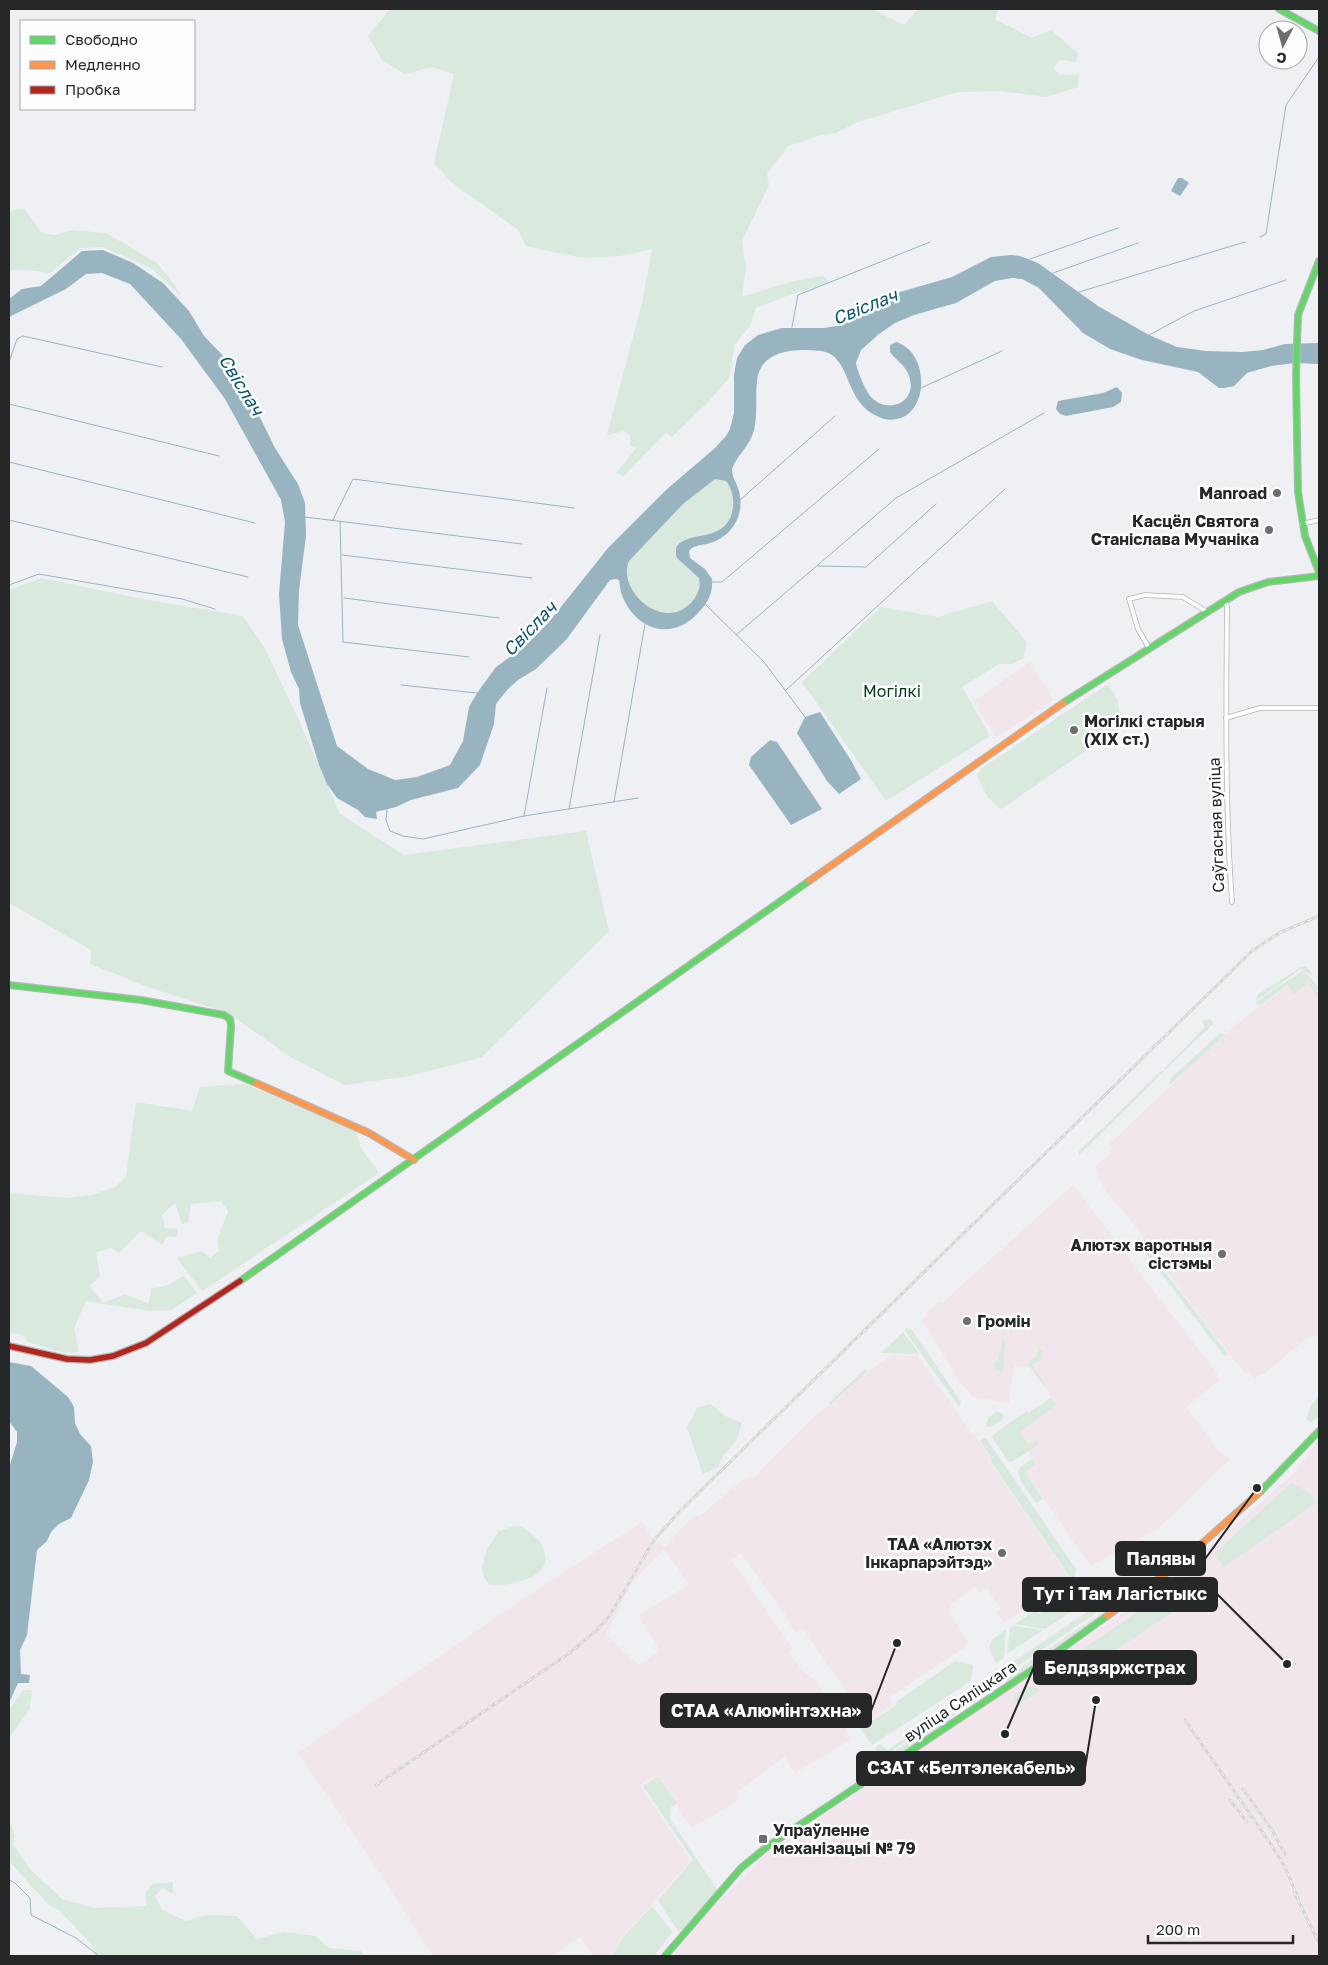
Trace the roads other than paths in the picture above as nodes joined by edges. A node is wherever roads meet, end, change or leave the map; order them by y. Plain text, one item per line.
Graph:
1 (1279, 9) edge
2 (1319, 31) edge
3 (1319, 261) edge
4 (1319, 520) edge
5 (1302, 524) junction
6 (1319, 572) edge
7 (1319, 576) edge
8 (1225, 600) junction
9 (1206, 612) junction
10 (1149, 648) junction
11 (1319, 708) edge
12 (1226, 718) junction
13 (1232, 902) dead end
14 (9, 985) edge
15 (414, 1160) junction
16 (9, 1346) edge
17 (1319, 1430) edge
18 (665, 1956) edge

1 - 2 main road
3 - 5 main road
4 - 5 street
5 - 6 main road
7 - 8 main road
8 - 9 main road
8 - 12 street, Саўгасная вуліца
9 - 10 main road
9 - 10 street
10 - 15 main road
11 - 12 street
12 - 13 street, Саўгасная вуліца
14 - 15 main road
15 - 16 main road
17 - 18 main road, вуліца Сяліцкага

